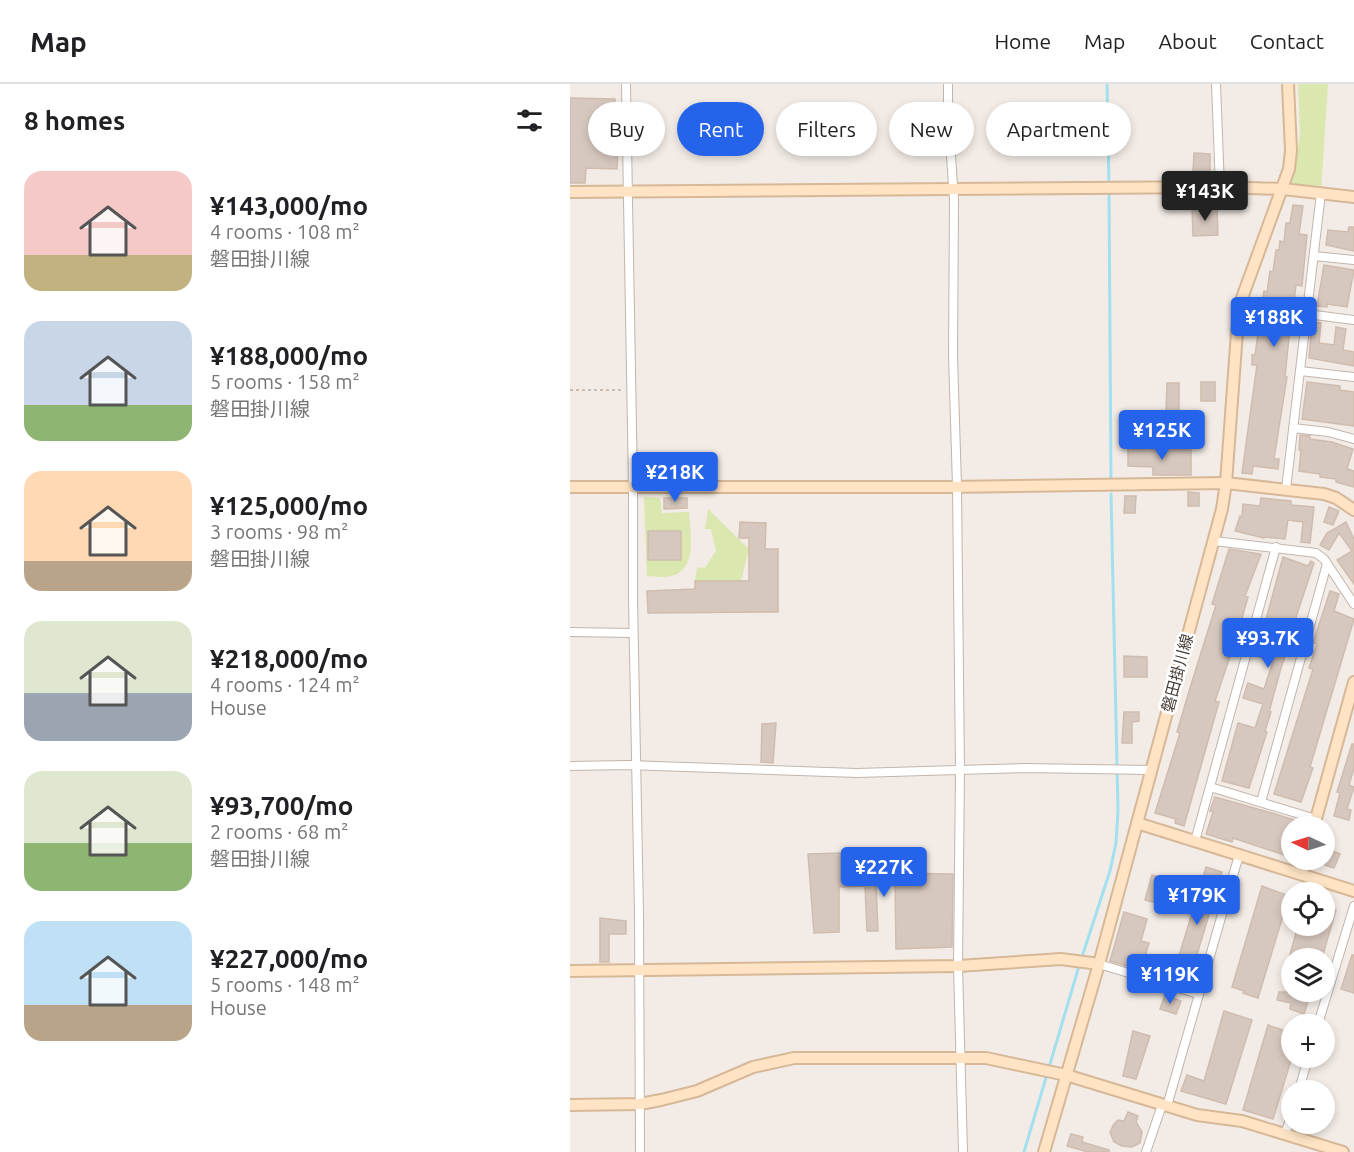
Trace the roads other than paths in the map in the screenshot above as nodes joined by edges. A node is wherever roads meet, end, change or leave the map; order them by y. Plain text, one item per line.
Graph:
1 (626, 84) edge
2 (948, 84) edge
3 (1216, 84) edge
4 (1288, 84) edge
5 (1220, 187) junction
6 (953, 189) junction
7 (1283, 189) junction
8 (570, 192) edge
9 (627, 193) junction
10 (1321, 193) junction
11 (1354, 197) edge
12 (1314, 256) junction
13 (1354, 260) edge
14 (1306, 315) junction
15 (1354, 320) edge
16 (1300, 370) junction
17 (1354, 377) edge
18 (1293, 428) junction
19 (1354, 439) edge
20 (1226, 483) junction
21 (633, 486) junction
22 (957, 486) junction
23 (570, 487) edge
24 (1286, 489) junction
25 (1354, 510) edge
26 (1214, 541) junction
27 (1276, 547) junction
28 (1327, 564) junction
29 (1354, 604) edge
30 (570, 632) edge
31 (633, 633) junction
32 (1353, 686) edge
33 (570, 766) edge
34 (635, 766) junction
35 (1151, 770) junction
36 (960, 771) junction
37 (1210, 787) junction
38 (1261, 802) junction
39 (1297, 816) edge
40 (1317, 816) edge
41 (1137, 823) junction
42 (1195, 841) junction
43 (1239, 855) junction
44 (1302, 870) edge
45 (1301, 874) junction
46 (1354, 891) edge
47 (1354, 906) edge
48 (1099, 964) junction
49 (958, 966) junction
50 (639, 970) junction
51 (570, 971) edge
52 (1198, 994) junction
53 (1321, 1014) edge
54 (960, 1057) junction
55 (1066, 1075) junction
56 (640, 1104) junction
57 (570, 1105) edge
58 (1164, 1105) junction
59 (1281, 1133) edge
60 (1286, 1134) edge
61 (1324, 1149) edge
62 (640, 1152) edge
63 (963, 1152) edge
64 (1044, 1152) edge
65 (1146, 1152) edge
66 (1343, 1152) edge

1 - 9 street
2 - 6 street
3 - 5 street
4 - 7 street, 磐田掛川線
5 - 6 street
5 - 7 street
6 - 9 street
6 - 22 street
7 - 10 street
7 - 20 street, 磐田掛川線
8 - 9 street
9 - 21 street
10 - 11 street
10 - 12 street
12 - 13 street
12 - 14 street
14 - 15 street
14 - 16 street
16 - 17 street
16 - 18 street
18 - 19 street
18 - 24 street
20 - 22 street
20 - 24 street
20 - 26 street, 磐田掛川線
21 - 22 street
21 - 23 street
21 - 31 street
22 - 36 street
24 - 25 street
26 - 27 street
26 - 35 street, 磐田掛川線
27 - 28 street
27 - 37 street
28 - 29 street
28 - 38 street
30 - 31 street
31 - 34 street
32 - 40 street
33 - 34 street
34 - 36 street
34 - 50 street
35 - 36 street
35 - 41 street, 磐田掛川線
36 - 49 street
37 - 38 street
37 - 42 street
38 - 39 street
41 - 42 street
41 - 48 street, 磐田掛川線
42 - 43 street
43 - 45 street
43 - 52 street
44 - 45 street
45 - 46 street
47 - 53 street
48 - 49 street
48 - 52 street
48 - 55 street, 磐田掛川線
49 - 50 street
49 - 54 street
50 - 51 street
50 - 56 street
52 - 58 street
54 - 55 street
54 - 56 street
54 - 63 street
55 - 58 street
55 - 64 street, 磐田掛川線
56 - 57 street
56 - 62 street
58 - 59 street
58 - 65 street
60 - 61 street
61 - 66 street

